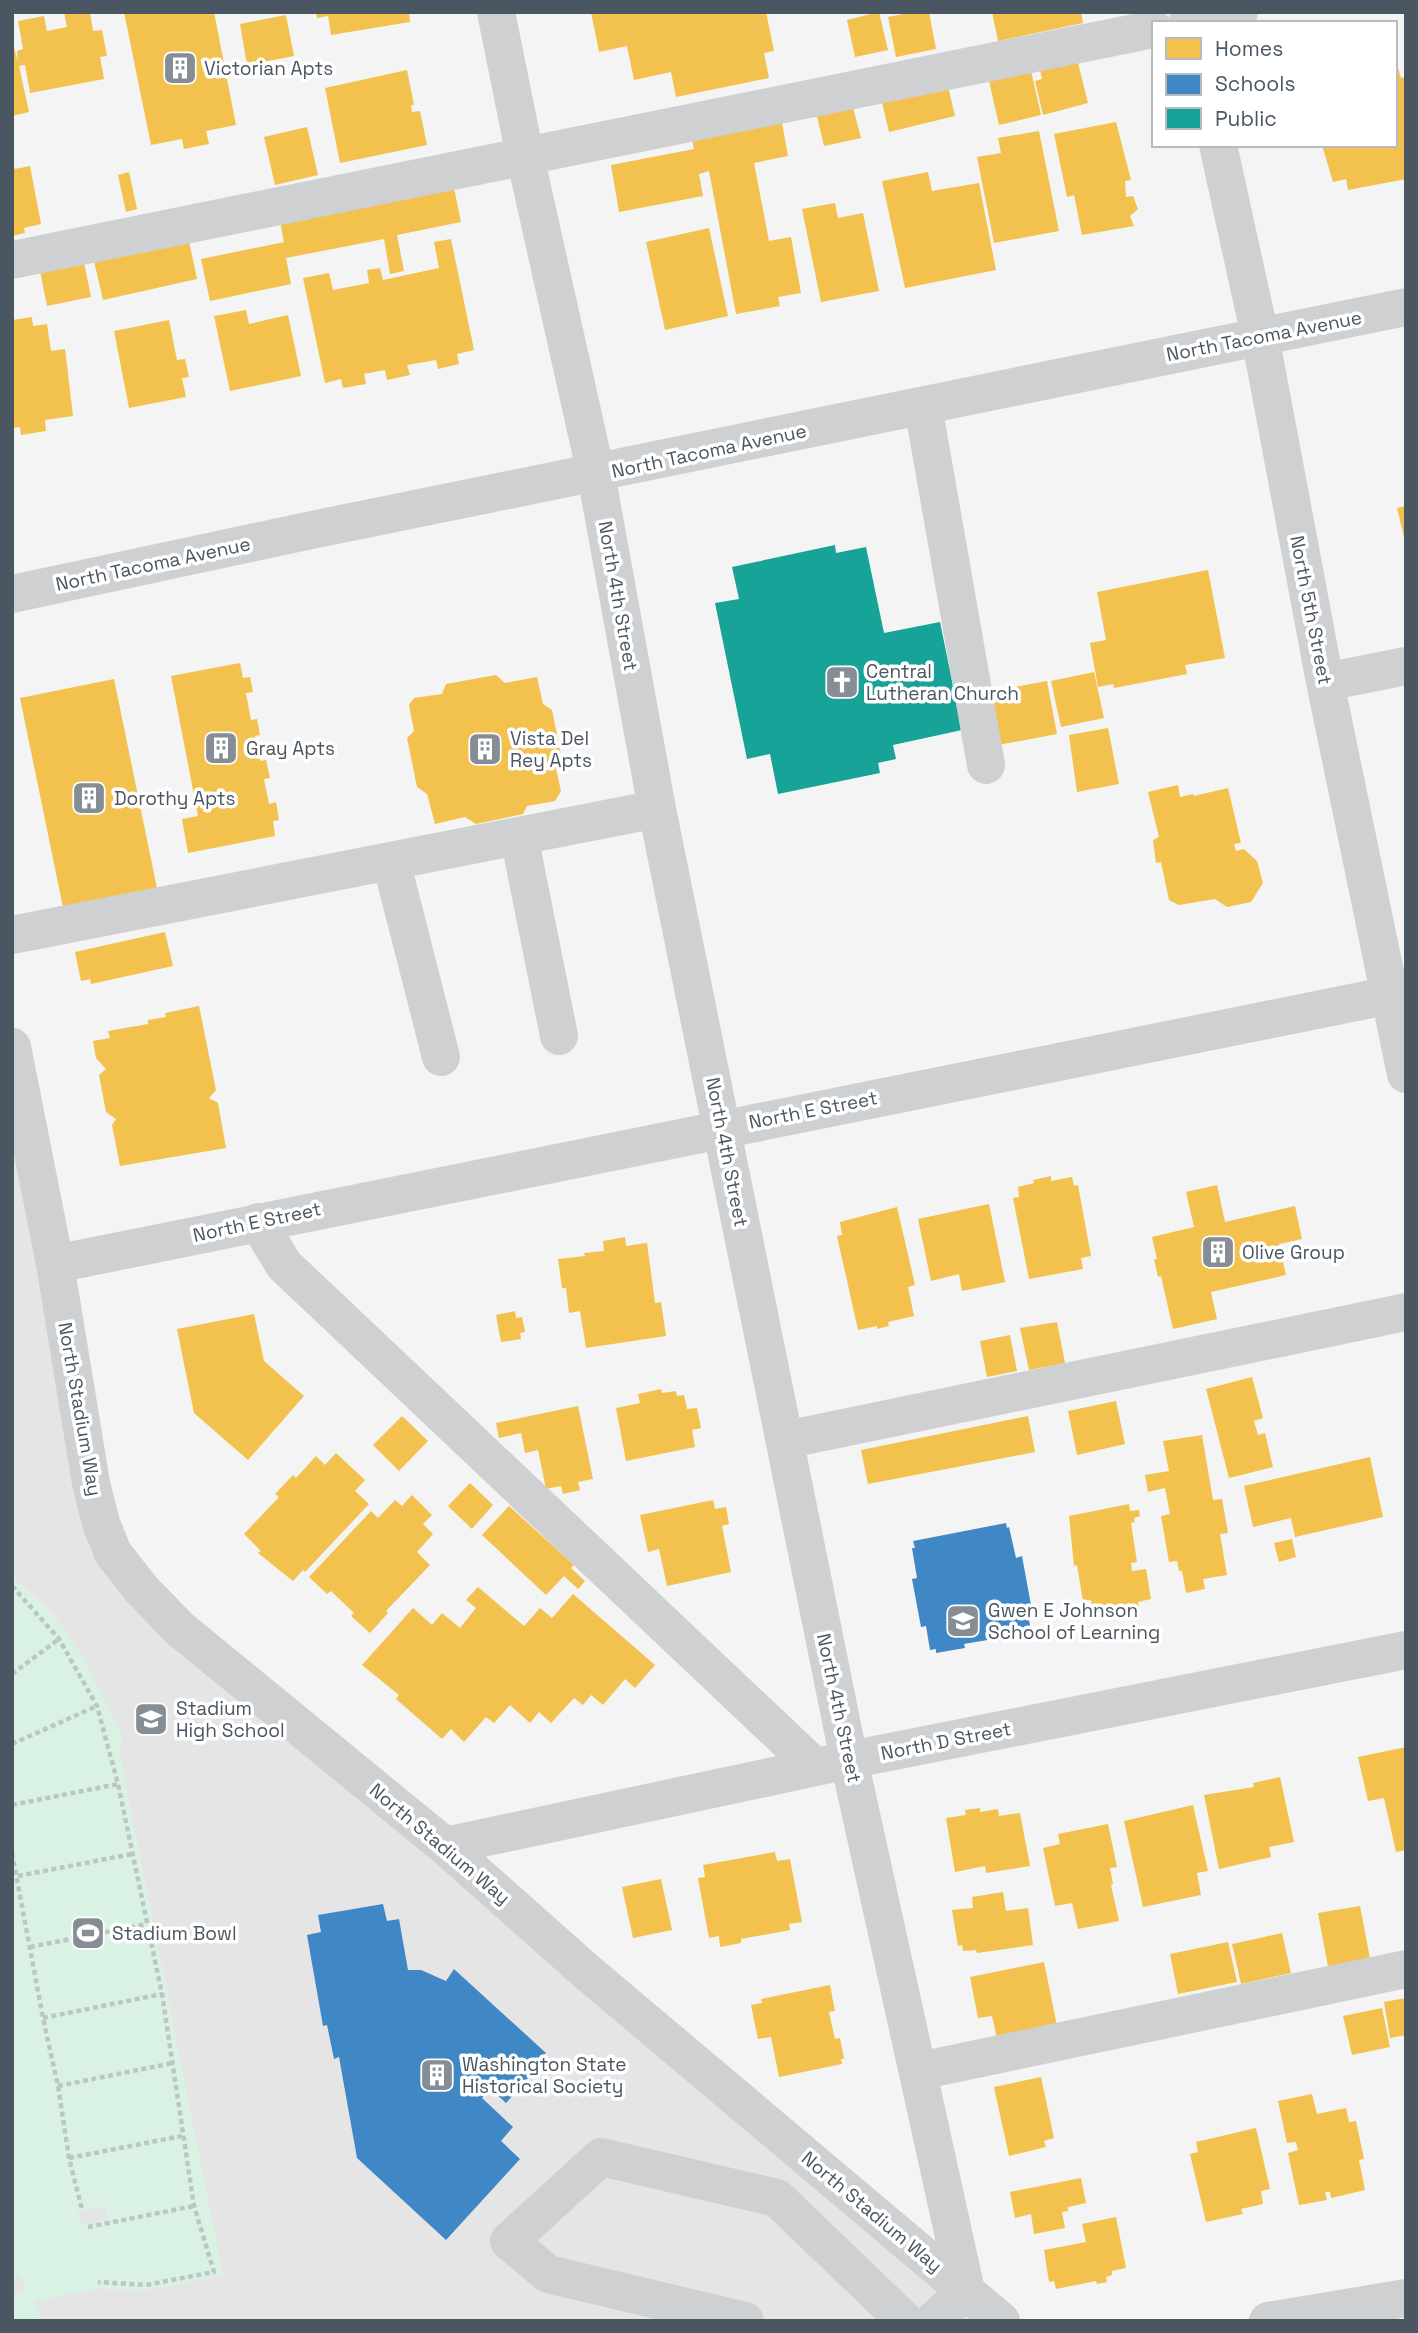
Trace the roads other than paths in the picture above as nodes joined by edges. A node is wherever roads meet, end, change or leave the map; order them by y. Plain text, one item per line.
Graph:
1 (496, 12) edge
2 (1239, 12) edge
3 (1194, 21) edge
4 (1152, 29) edge
5 (1218, 147) edge
6 (525, 156) junction
7 (12, 260) edge
8 (1406, 307) edge
9 (1260, 336) junction
10 (923, 406) junction
11 (596, 474) junction
12 (12, 594) edge
13 (1406, 666) edge
14 (1325, 682) junction
15 (986, 765) dead end
16 (657, 809) junction
17 (519, 836) junction
18 (391, 861) junction
19 (12, 935) edge
20 (1398, 994) edge
21 (559, 1036) dead end
22 (12, 1047) edge
23 (441, 1057) dead end
24 (1406, 1074) edge
25 (722, 1128) junction
26 (258, 1222) junction
27 (55, 1264) junction
28 (1406, 1312) edge
29 (785, 1440) junction
30 (1406, 1650) edge
31 (832, 1764) junction
32 (446, 1846) junction
33 (1406, 1969) edge
34 (919, 2071) junction
35 (966, 2291) junction
36 (1406, 2298) edge
37 (745, 2321) edge
38 (905, 2321) edge
39 (933, 2321) edge
40 (1001, 2321) edge
41 (1268, 2321) edge

1 - 6 street, North 4th Street
2 - 3 street
4 - 6 street
5 - 9 street, North 5th Street
6 - 7 street
6 - 11 street, North 4th Street
8 - 9 street, North Tacoma Avenue
9 - 10 street, North Tacoma Avenue
9 - 14 street, North 5th Street
10 - 11 street, North Tacoma Avenue
10 - 15 street
11 - 12 street, North Tacoma Avenue
11 - 16 street, North 4th Street
13 - 14 street
14 - 20 street, North 5th Street
16 - 17 street
16 - 25 street, North 4th Street
17 - 18 street
17 - 21 street
18 - 19 street
18 - 23 street
20 - 24 street, North 5th Street
20 - 25 street, North E Street
22 - 27 street, North Stadium Way
25 - 26 street, North E Street
25 - 29 street, North 4th Street
26 - 27 street, North E Street
26 - 31 street
27 - 32 street, North Stadium Way
28 - 29 street
29 - 31 street, North 4th Street
30 - 31 street, North D Street
31 - 32 street, North D Street
31 - 34 street, North 4th Street
32 - 35 street, North Stadium Way
33 - 34 street
34 - 35 street, North 4th Street
35 - 39 street
35 - 40 street, North Stadium Way
36 - 41 street
37 - 38 street

